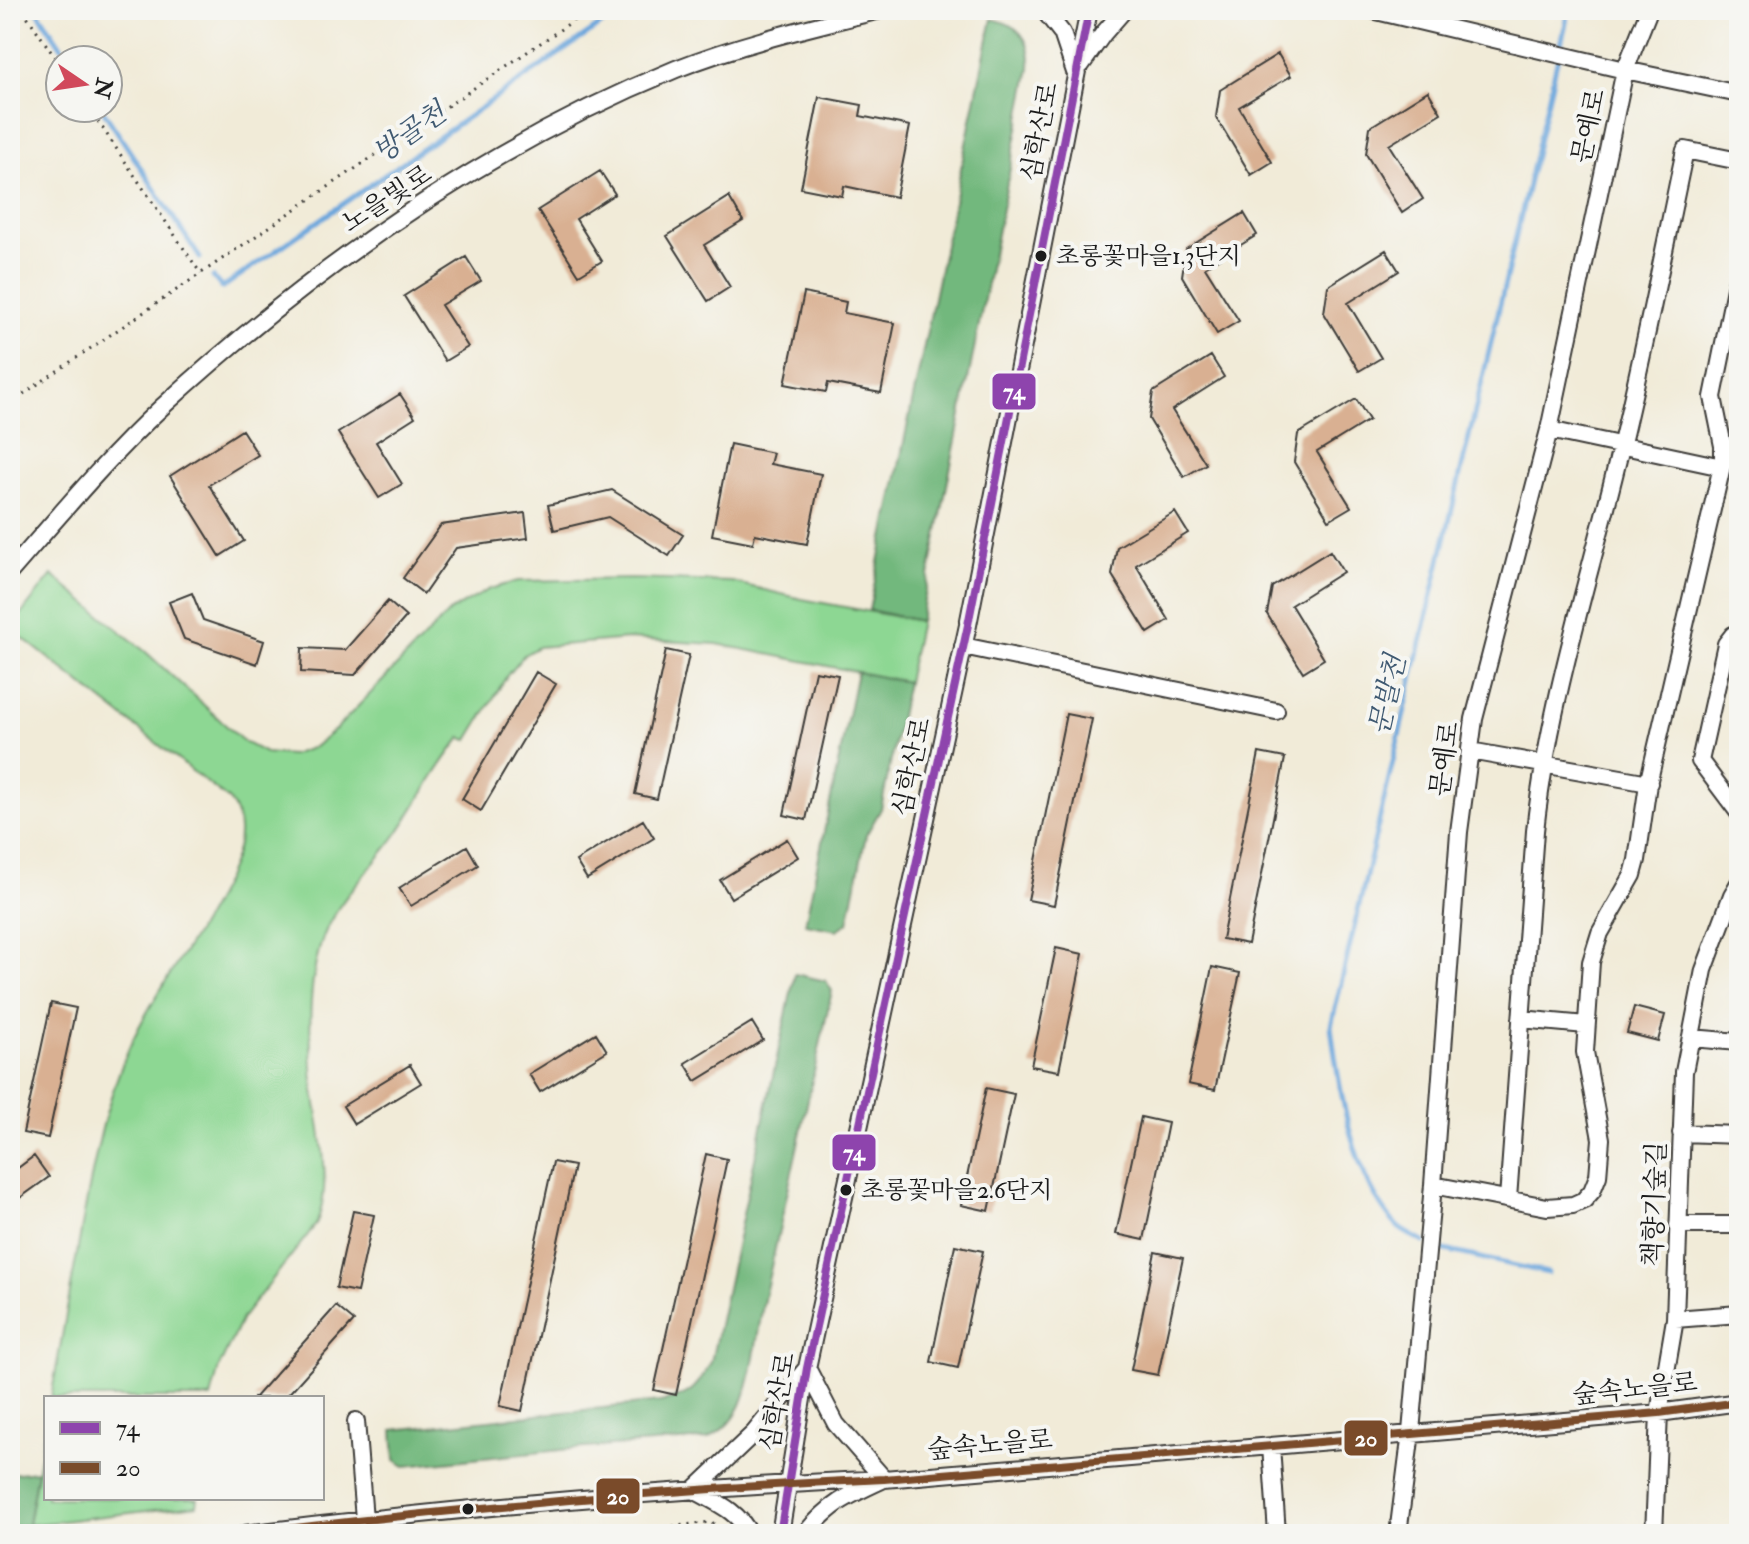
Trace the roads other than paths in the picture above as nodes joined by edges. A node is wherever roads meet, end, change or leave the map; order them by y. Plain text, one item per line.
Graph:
1 (880, 10) edge
2 (1044, 10) edge
3 (1089, 10) edge
4 (1124, 10) edge
5 (1372, 10) edge
6 (1649, 10) edge
7 (1625, 70) junction
8 (1076, 73) junction
9 (1739, 94) edge
10 (1739, 161) edge
11 (1739, 269) edge
12 (1549, 430) junction
13 (1621, 446) junction
14 (1722, 467) junction
15 (10, 572) edge
16 (1739, 635) edge
17 (963, 646) junction
18 (1276, 711) dead end
19 (1470, 751) junction
20 (1544, 765) junction
21 (1649, 783) junction
22 (1739, 813) edge
23 (1739, 883) edge
24 (1521, 1019) junction
25 (1586, 1025) junction
26 (1691, 1038) junction
27 (1739, 1042) edge
28 (1681, 1133) junction
29 (1739, 1135) edge
30 (1433, 1185) junction
31 (1508, 1199) junction
32 (1678, 1225) junction
33 (1739, 1225) edge
34 (1739, 1314) edge
35 (1675, 1319) junction
36 (807, 1368) junction
37 (1739, 1402) edge
38 (1659, 1413) junction
39 (356, 1421) dead end
40 (1411, 1432) junction
41 (1271, 1446) junction
42 (884, 1479) junction
43 (789, 1483) junction
44 (694, 1490) junction
45 (364, 1519) junction
46 (245, 1534) edge
47 (749, 1534) edge
48 (780, 1534) edge
49 (805, 1534) edge
50 (1277, 1534) edge
51 (1398, 1534) edge
52 (1654, 1534) edge

1 - 15 street, 노을빛로
2 - 8 street
3 - 8 street, 심학산로
4 - 8 street
5 - 7 street
6 - 7 street, 문예로
7 - 9 street
7 - 12 street, 문예로
8 - 17 street, 심학산로
10 - 13 street
11 - 14 street
12 - 13 street
12 - 19 street, 문예로
13 - 14 street
13 - 20 street
14 - 21 street
16 - 22 street
17 - 18 street
17 - 36 street, 심학산로
19 - 20 street
19 - 30 street, 문예로
20 - 21 street
20 - 24 street
21 - 25 street
23 - 26 street, 책향기숲길
24 - 25 street
24 - 31 street
25 - 31 street
26 - 27 street
26 - 28 street, 책향기숲길
28 - 29 street
28 - 32 street, 책향기숲길
30 - 31 street
30 - 40 street, 문예로
32 - 33 street
32 - 35 street, 책향기숲길
34 - 35 street
35 - 38 street, 책향기숲길
36 - 42 street
36 - 43 street, 심학산로
36 - 44 street
37 - 38 street, 숲속노을로
38 - 40 street, 숲속노을로
38 - 52 street, 책향기숲길
39 - 45 street
40 - 41 street, 숲속노을로
40 - 51 street, 문예로
41 - 42 street, 숲속노을로
41 - 50 street
42 - 43 street, 숲속노을로
42 - 49 street
43 - 44 street, 숲속노을로
43 - 48 street, 심학산로
44 - 45 street, 숲속노을로
44 - 47 street
45 - 46 street, 숲속노을로

